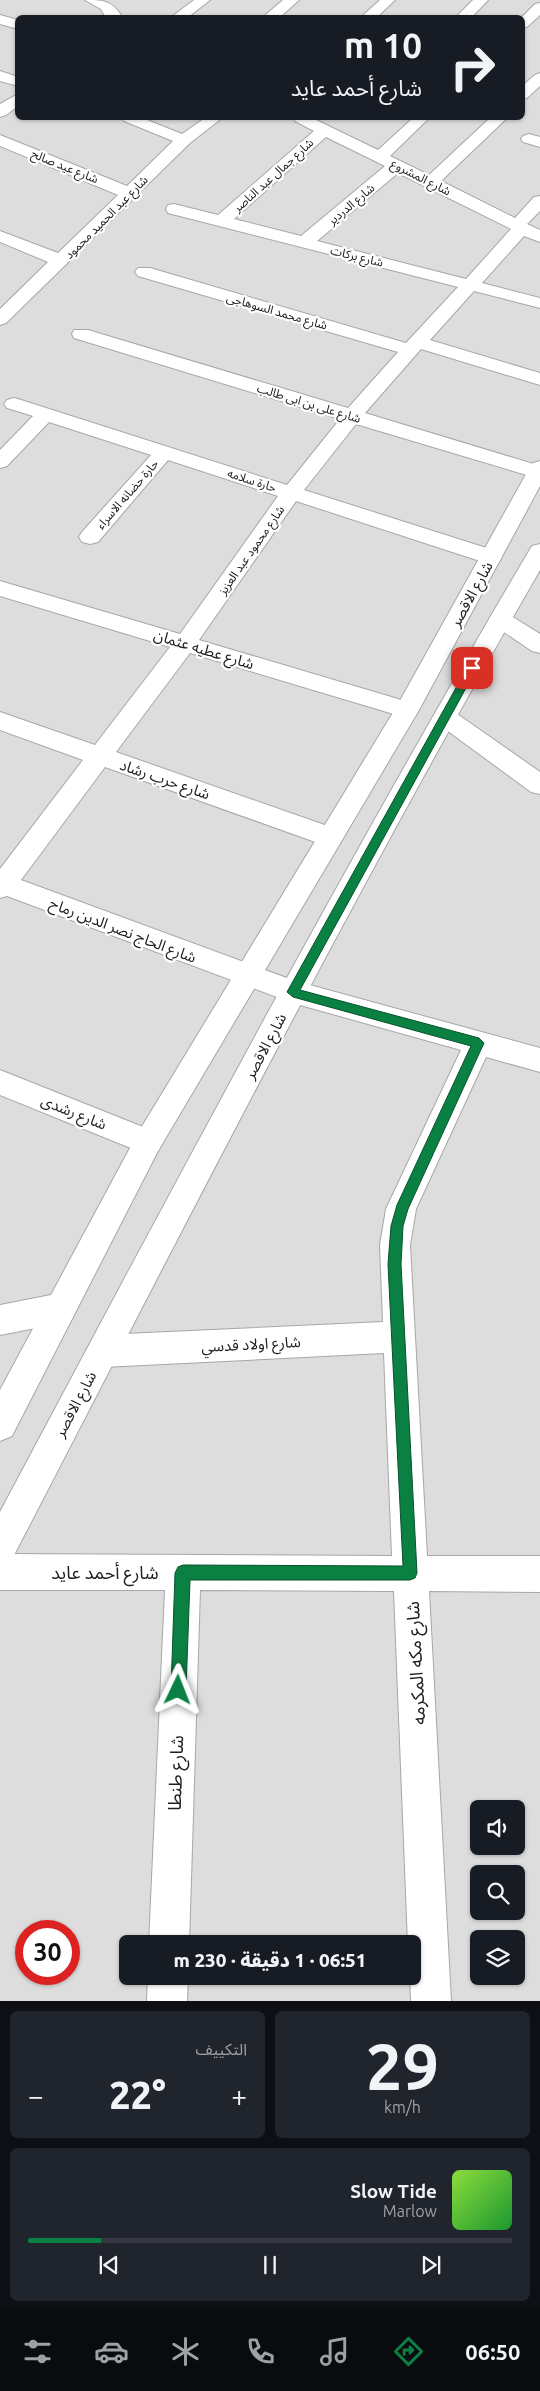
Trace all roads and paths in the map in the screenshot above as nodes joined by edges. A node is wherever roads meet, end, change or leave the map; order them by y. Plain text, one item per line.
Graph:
1 (92, 0) edge
2 (203, 0) edge
3 (292, 0) edge
4 (388, 0) edge
5 (482, 0) edge
6 (540, 7) edge
7 (111, 8) edge
8 (181, 15) edge
9 (273, 15) edge
10 (370, 15) edge
11 (465, 15) edge
12 (0, 20) edge
13 (525, 21) edge
14 (15, 24) edge
15 (0, 76) edge
16 (540, 78) edge
17 (15, 81) edge
18 (525, 92) edge
19 (15, 100) edge
20 (0, 112) edge
21 (135, 120) edge
22 (211, 120) edge
23 (308, 120) edge
24 (420, 120) edge
25 (496, 120) edge
26 (334, 128) junction
27 (0, 140) edge
28 (184, 140) junction
29 (380, 157) junction
30 (397, 165) junction
31 (431, 182) junction
32 (130, 193) junction
33 (540, 201) edge
34 (174, 209) dead end
35 (222, 221) junction
36 (526, 230) edge
37 (0, 236) edge
38 (305, 242) junction
39 (61, 261) junction
40 (144, 272) dead end
41 (470, 285) junction
42 (540, 303) edge
43 (0, 319) edge
44 (81, 334) dead end
45 (413, 346) junction
46 (540, 379) edge
47 (14, 404) dead end
48 (46, 414) junction
49 (352, 416) junction
50 (164, 452) junction
51 (0, 462) edge
52 (539, 470) edge
53 (291, 493) junction
54 (90, 536) dead end
55 (540, 551) edge
56 (491, 557) junction
57 (0, 588) edge
58 (500, 619) junction
59 (184, 643) junction
60 (540, 645) edge
61 (407, 710) junction
62 (445, 716) junction
63 (0, 721) edge
64 (100, 756) junction
65 (540, 785) edge
66 (330, 837) junction
67 (1, 885) edge
68 (247, 977) junction
69 (293, 992) junction
70 (479, 1043) junction
71 (540, 1060) edge
72 (0, 1082) edge
73 (148, 1142) junction
74 (61, 1308) junction
75 (0, 1320) edge
76 (399, 1337) junction
77 (103, 1351) junction
78 (0, 1424) edge
79 (0, 1547) edge
80 (0, 1572) edge
81 (183, 1573) junction
82 (410, 1573) junction
83 (540, 1574) edge
84 (169, 1935) edge
85 (168, 1985) edge
86 (167, 2001) edge
87 (431, 2001) edge

1 - 7 street
2 - 8 street
3 - 9 street
4 - 10 street
5 - 11 street
6 - 13 street
12 - 14 street
15 - 17 street
16 - 18 street
19 - 20 street
21 - 28 street
22 - 28 street, شارع عبد الحميد محمود
23 - 26 street, شارع المشروع
24 - 29 street
25 - 31 street
26 - 29 street, شارع المشروع
26 - 35 street, شارع جمال عبد الناصر
27 - 32 street, شارع عيد صالح
28 - 32 street, شارع عبد الحميد محمود
29 - 30 street, شارع المشروع
30 - 31 street, شارع المشروع
30 - 38 street, شارع الدردير
31 - 36 street, شارع المشروع
32 - 39 street, شارع عبد الحميد محمود
33 - 36 street, شارع محمود عبد العزيز
34 - 35 street, شارع بركات
35 - 38 street, شارع بركات
36 - 41 street, شارع محمود عبد العزيز
37 - 39 street
38 - 41 street, شارع بركات
39 - 43 street, شارع عبد الحميد محمود
40 - 45 street, شارع محمد السوهاجى
41 - 42 street, شارع بركات
41 - 45 street, شارع محمود عبد العزيز
44 - 49 street, شارع على بن ابى طالب
45 - 46 street, شارع محمد السوهاجى
45 - 49 street, شارع محمود عبد العزيز
47 - 48 street, حارة سلامه
48 - 50 street, حارة سلامه
48 - 51 street
49 - 52 street, شارع على بن ابى طالب
49 - 53 street, شارع محمود عبد العزيز
50 - 53 street, حارة سلامه
50 - 54 street, حارة حضانه الاسراء
52 - 56 street, شارع الاقصر
53 - 56 street, حارة سلامه
53 - 59 street, شارع محمود عبد العزيز
55 - 58 street, شارع الاقصر
56 - 61 street, شارع الاقصر
57 - 59 street, شارع عطيه عثمان
58 - 60 street
58 - 62 street, شارع الاقصر
59 - 61 street, شارع عطيه عثمان
59 - 64 street, شارع محمود عبد العزيز
61 - 66 street, شارع الاقصر
62 - 65 street
62 - 69 street, شارع الاقصر
63 - 64 street, شارع حرب رشاد
64 - 66 street, شارع حرب رشاد
64 - 67 street, شارع محمود عبد العزيز
66 - 68 street, شارع الاقصر
67 - 68 street, شارع الحاج نصر الدين رماح
68 - 69 street, شارع الحاج نصر الدين رماح
68 - 73 street, شارع الاقصر
69 - 70 street, شارع الحاج نصر الدين رماح
69 - 77 street, شارع الاقصر
70 - 71 street, شارع الحاج نصر الدين رماح
70 - 76 street, شارع مكه المكرمه
72 - 73 street, شارع رشدى
73 - 74 street, شارع الاقصر
74 - 75 street
74 - 78 street, شارع الاقصر
76 - 77 street, شارع اولاد قدسي
76 - 82 street, شارع مكه المكرمه
77 - 79 street, شارع الاقصر
80 - 81 street, شارع أحمد عايد
81 - 82 street, شارع أحمد عايد
81 - 84 street, شارع طنطا
82 - 83 street, شارع أحمد عايد
82 - 87 street, شارع مكه المكرمه
85 - 86 street

